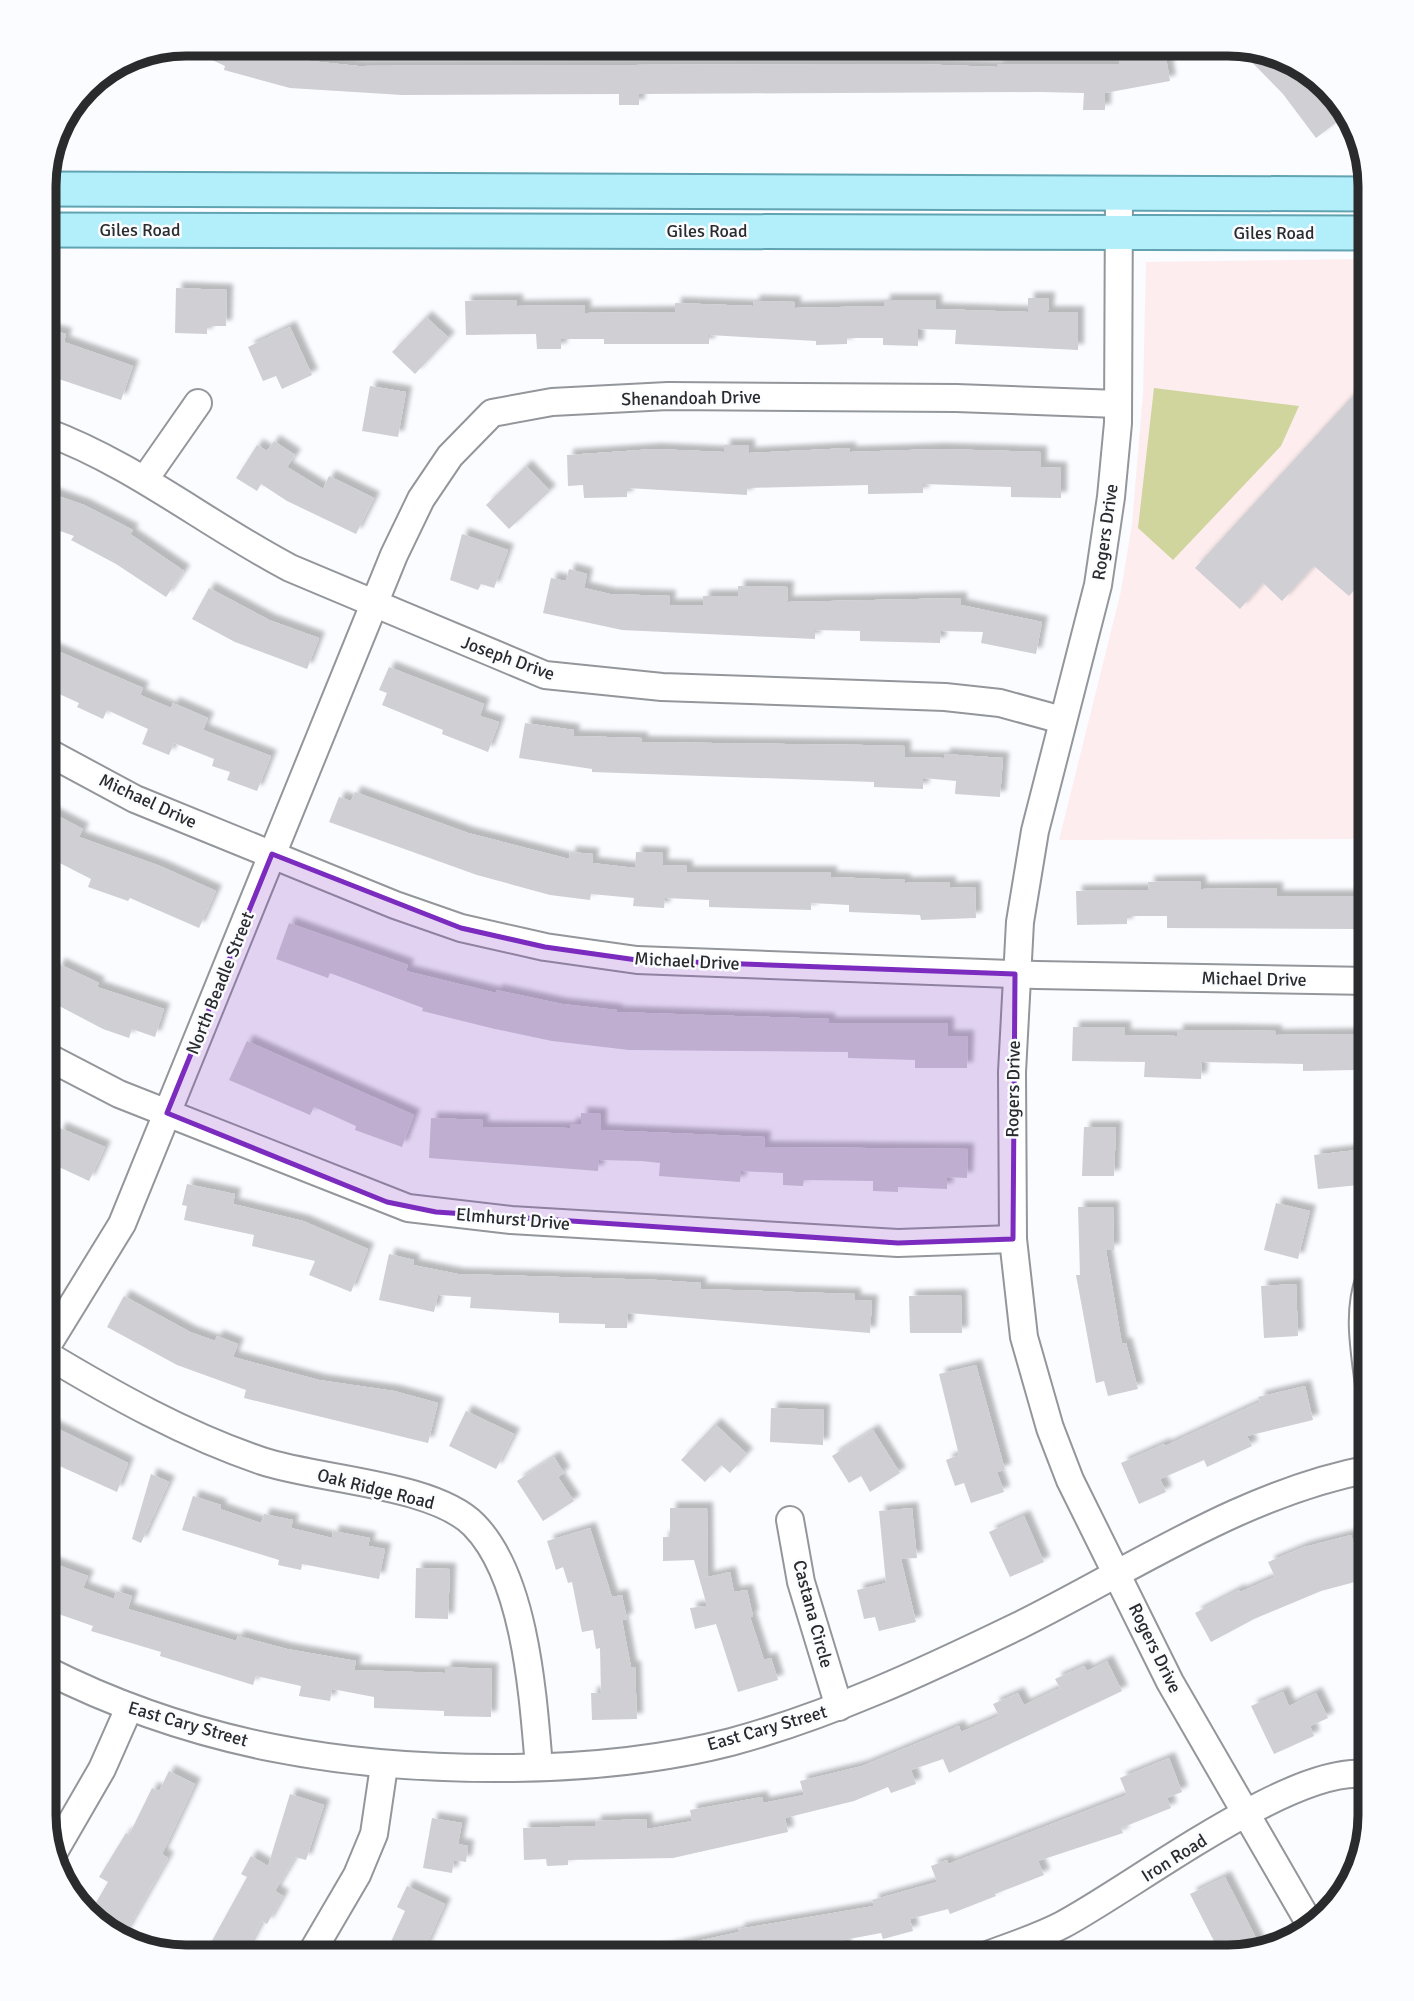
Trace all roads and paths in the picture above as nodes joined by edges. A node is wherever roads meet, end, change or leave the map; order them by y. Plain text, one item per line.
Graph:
1 (56, 189) edge
2 (1119, 192) junction
3 (1358, 194) edge
4 (56, 230) edge
5 (1119, 233) junction
6 (1358, 233) edge
7 (198, 403) dead end
8 (1118, 404) junction
9 (56, 436) edge
10 (145, 479) junction
11 (373, 603) junction
12 (1062, 720) junction
13 (56, 756) edge
14 (272, 854) junction
15 (1015, 974) junction
16 (1358, 981) edge
17 (56, 1061) edge
18 (167, 1113) junction
19 (1013, 1238) junction
20 (56, 1332) edge
21 (56, 1359) edge
22 (1358, 1471) edge
23 (790, 1520) dead end
24 (1119, 1575) junction
25 (56, 1674) edge
26 (839, 1707) junction
27 (129, 1708) junction
28 (384, 1766) junction
29 (539, 1768) junction
30 (1358, 1773) edge
31 (1246, 1813) junction
32 (59, 1843) edge
33 (1307, 1918) edge
34 (316, 1945) edge
35 (1012, 1945) edge

1 - 2 main road
2 - 3 main road
2 - 5 street, Rogers Drive
4 - 5 main road, Giles Road
5 - 6 main road, Giles Road
5 - 8 street, Rogers Drive
7 - 10 street
8 - 11 street, Shenandoah Drive
8 - 12 street, Rogers Drive
9 - 10 street, Joseph Drive
10 - 11 street, Joseph Drive
11 - 12 street, Joseph Drive
11 - 14 street, North Beadle Street
12 - 15 street, Rogers Drive
13 - 14 street, Michael Drive
14 - 15 street, Michael Drive
14 - 18 street, North Beadle Street
15 - 16 street, Michael Drive
15 - 19 street, Rogers Drive
17 - 18 street, Elmhurst Drive
18 - 19 street, Elmhurst Drive
18 - 20 street, North Beadle Street
19 - 24 street, Rogers Drive
21 - 29 street, Oak Ridge Road
22 - 24 street, East Cary Street
23 - 26 street, Castana Circle
24 - 26 street, East Cary Street
24 - 31 street, Rogers Drive
25 - 27 street, East Cary Street
26 - 29 street, East Cary Street
27 - 28 street, East Cary Street
27 - 32 street
28 - 29 street, East Cary Street
28 - 34 street
30 - 31 street, Iron Road
31 - 33 street, Rogers Drive
31 - 35 street, Iron Road

